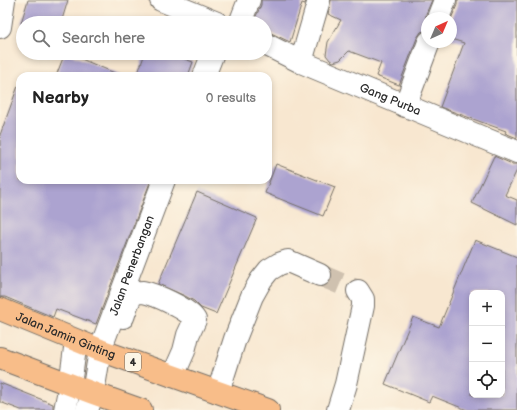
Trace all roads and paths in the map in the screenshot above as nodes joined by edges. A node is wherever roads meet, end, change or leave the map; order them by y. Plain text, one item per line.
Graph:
1 (4, 0) edge
2 (161, 0) edge
3 (249, 0) edge
4 (319, 0) edge
5 (445, 0) edge
6 (440, 12) edge
7 (200, 16) edge
8 (243, 16) edge
9 (0, 27) edge
10 (272, 48) edge
11 (427, 48) edge
12 (210, 60) edge
13 (301, 62) junction
14 (206, 72) edge
15 (405, 106) junction
16 (517, 152) edge
17 (163, 184) edge
18 (320, 275) tunnel mouth
19 (358, 291) dead end
20 (0, 309) edge
21 (76, 341) junction
22 (106, 353) junction
23 (0, 358) edge
24 (173, 376) junction
25 (70, 385) junction
26 (218, 392) junction
27 (90, 402) edge
28 (65, 410) edge
29 (141, 410) edge
30 (268, 410) edge
31 (338, 410) edge

1 - 9 street
2 - 7 street
3 - 8 street
4 - 13 street
5 - 6 street
10 - 13 street, Gang Purba
11 - 15 street
12 - 14 street
13 - 15 street, Gang Purba
15 - 16 street, Gang Purba
17 - 22 street, Jalan Penerbangan
18 - 26 street
19 - 31 street
20 - 21 highway, Jalan Jamin Ginting / 4
21 - 22 highway, Jalan Jamin Ginting / 4
21 - 25 street
22 - 24 highway, Jalan Jamin Ginting / 4
22 - 24 street
22 - 27 street
23 - 25 highway
24 - 26 highway, Jalan Jamin Ginting / 4
25 - 27 highway
25 - 28 street
26 - 30 highway, Jalan Jamin Ginting / 4
27 - 29 highway

